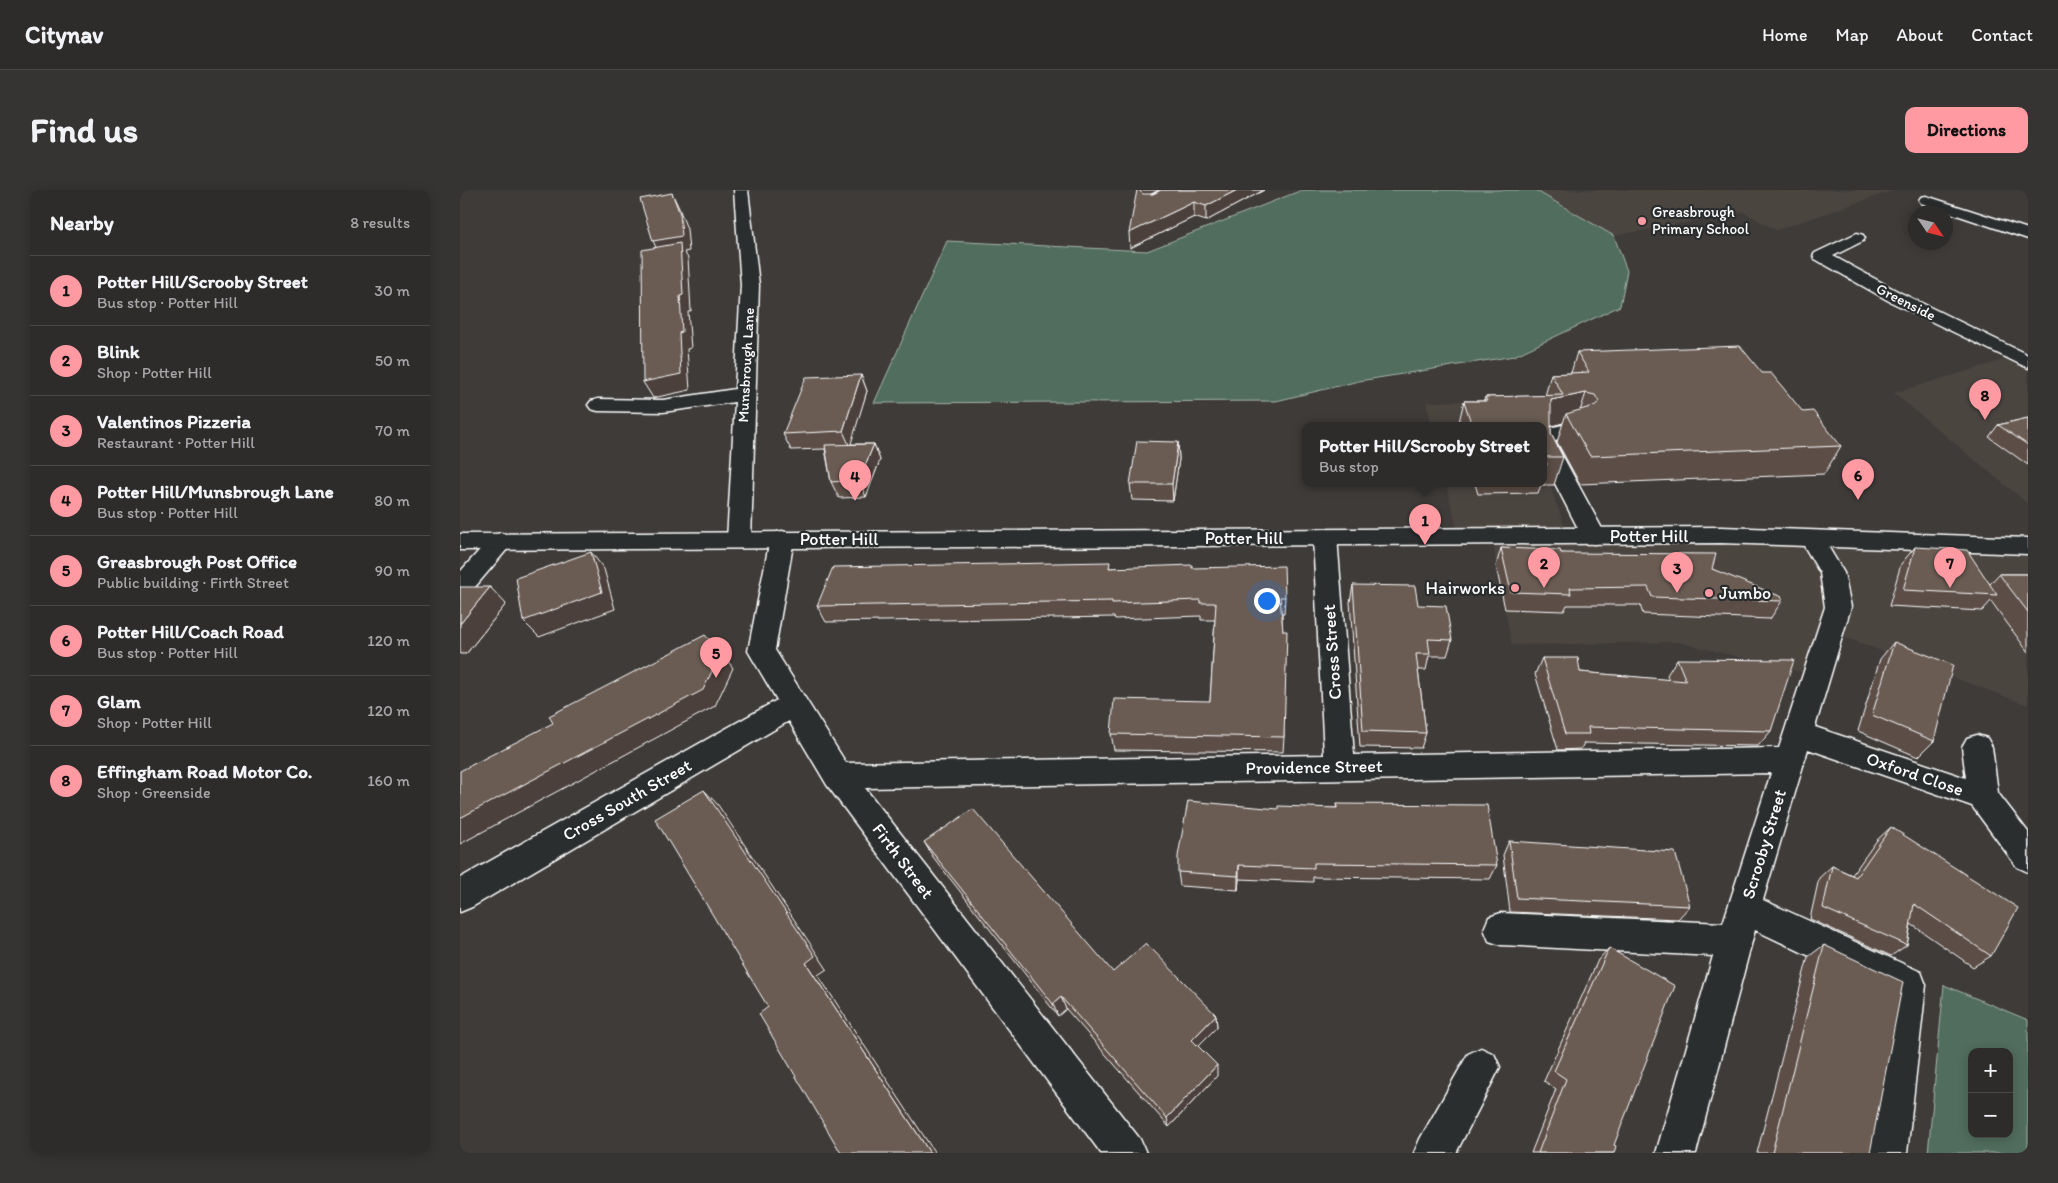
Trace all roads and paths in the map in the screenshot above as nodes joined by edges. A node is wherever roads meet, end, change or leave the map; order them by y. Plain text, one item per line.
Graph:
1 (741, 190) edge
2 (1926, 200) dead end
3 (2028, 234) edge
4 (1857, 238) dead end
5 (2028, 362) edge
6 (745, 394) junction
7 (598, 406) dead end
8 (1577, 428) edge
9 (1547, 437) edge
10 (1547, 448) edge
11 (1594, 536) junction
12 (1325, 537) junction
13 (782, 539) junction
14 (1812, 539) junction
15 (739, 540) junction
16 (501, 541) junction
17 (460, 542) edge
18 (2028, 546) edge
19 (460, 588) edge
20 (794, 704) junction
21 (1795, 747) junction
22 (1977, 747) dead end
23 (1340, 766) junction
24 (838, 776) junction
25 (1983, 797) junction
26 (2028, 857) edge
27 (460, 896) edge
28 (1740, 924) junction
29 (1501, 929) dead end
30 (1481, 1067) dead end
31 (1126, 1153) edge
32 (1434, 1153) edge
33 (1676, 1153) edge
34 (1887, 1153) edge

1 - 6 street, Munsbrough Lane
2 - 3 street
4 - 5 street, Greenside
6 - 7 street
6 - 15 street, Munsbrough Lane
8 - 9 street
10 - 11 street
11 - 12 street, Potter Hill
11 - 14 street, Potter Hill
12 - 13 street, Potter Hill
12 - 23 street, Cross Street
13 - 15 street, Potter Hill
13 - 20 street, Firth Street
14 - 18 street, Potter Hill
14 - 21 street, Scrooby Street
15 - 16 street, Potter Hill
16 - 17 street, Potter Hill
16 - 19 street
20 - 24 street, Firth Street
20 - 27 street, Cross South Street
21 - 23 street, Providence Street
21 - 25 street, Oxford Close
21 - 28 street, Scrooby Street
22 - 25 street, Oxford Close
23 - 24 street, Providence Street
24 - 31 street, Firth Street
25 - 26 street
28 - 29 street
28 - 33 street, Scrooby Street
28 - 34 street
30 - 32 street

